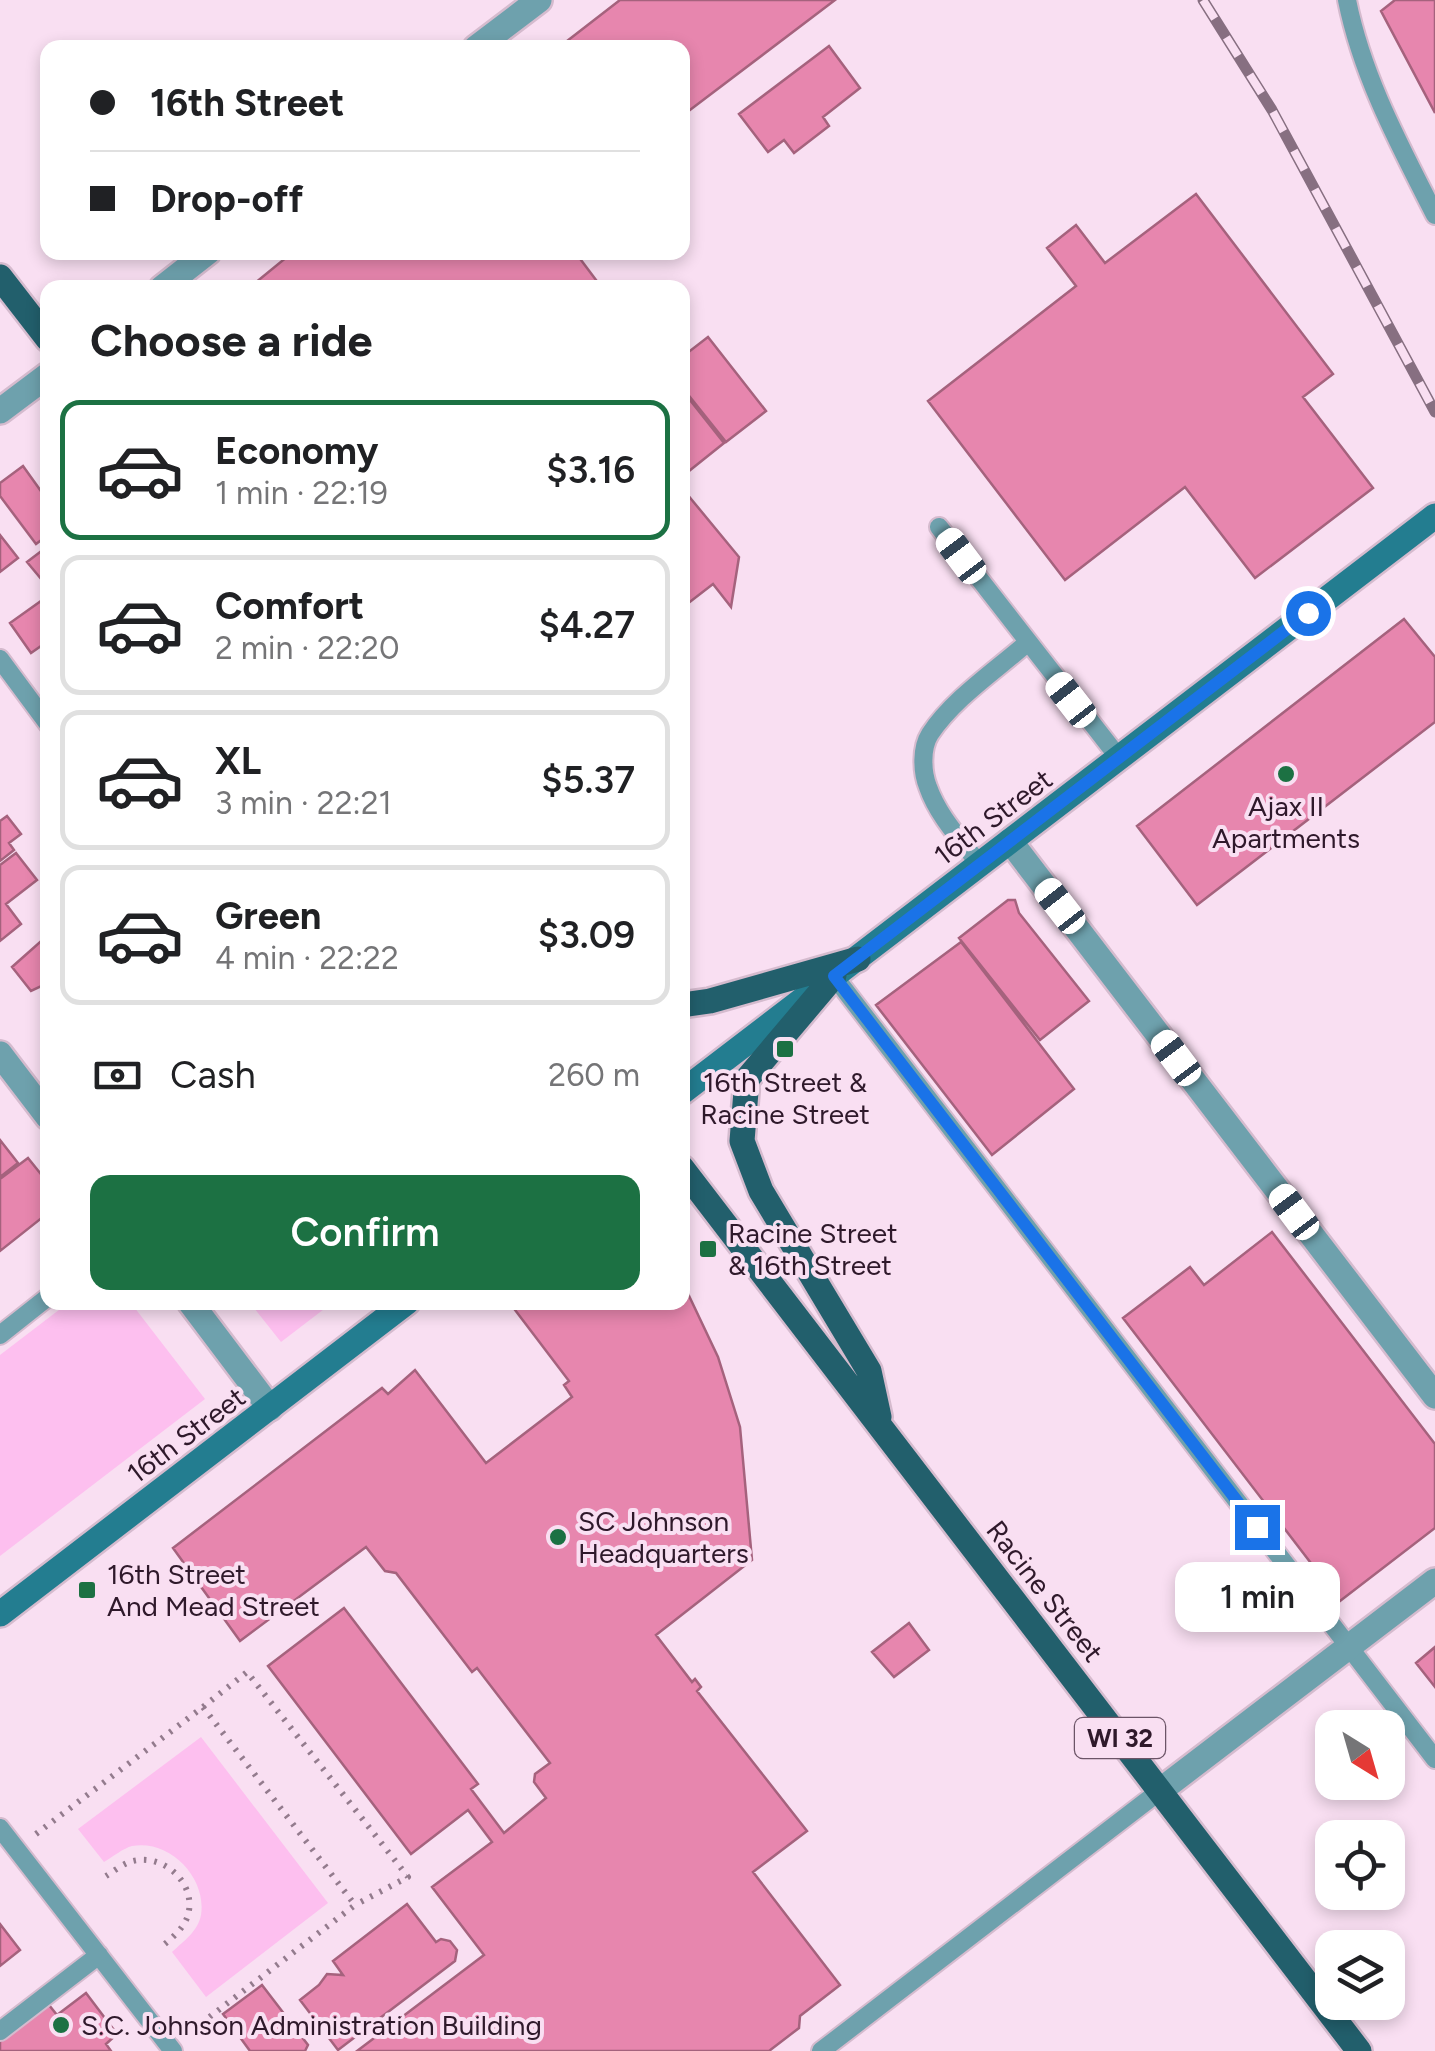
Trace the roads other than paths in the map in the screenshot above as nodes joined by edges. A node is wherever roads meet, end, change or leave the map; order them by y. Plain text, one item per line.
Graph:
1 (538, 0) edge
2 (1347, 0) edge
3 (486, 40) edge
4 (1435, 215) edge
5 (198, 260) edge
6 (0, 277) edge
7 (172, 280) edge
8 (40, 330) edge
9 (40, 381) edge
10 (0, 411) edge
11 (1435, 516) edge
12 (939, 527) dead end
13 (1027, 644) junction
14 (0, 658) edge
15 (40, 713) edge
16 (1118, 758) junction
17 (1010, 841) junction
18 (980, 864) junction
19 (858, 958) junction
20 (834, 976) junction
21 (690, 1004) edge
22 (0, 1054) edge
23 (690, 1086) edge
24 (40, 1106) edge
25 (690, 1178) edge
26 (40, 1304) edge
27 (196, 1310) edge
28 (398, 1310) edge
29 (0, 1335) edge
30 (1435, 1396) edge
31 (270, 1408) junction
32 (881, 1426) junction
33 (1435, 1582) edge
34 (0, 1614) edge
35 (1349, 1647) junction
36 (1435, 1759) edge
37 (1160, 1790) junction
38 (0, 1828) edge
39 (99, 1955) junction
40 (0, 2030) edge
41 (171, 2049) edge
42 (822, 2051) edge
43 (1359, 2051) edge

1 - 3 street
2 - 4 lane
5 - 7 street
6 - 8 main road
9 - 10 street
11 - 16 street, 16th Street
12 - 13 lane
13 - 16 lane
13 - 18 lane
14 - 15 lane
16 - 17 street, 16th Street
17 - 18 street, 16th Street
17 - 30 street
18 - 19 street, 16th Street
19 - 20 street, 16th Street
19 - 21 main road
20 - 23 street, 16th Street
20 - 32 main road
20 - 35 lane
22 - 24 street
25 - 32 main road, Racine Street / WI 32
26 - 29 lane
27 - 31 street
28 - 31 street, 16th Street
31 - 34 street, 16th Street
32 - 37 main road, Racine Street / WI 32
33 - 35 street
35 - 36 lane
35 - 37 street
37 - 42 lane
37 - 43 main road, Racine Street / WI 32
38 - 39 lane
39 - 40 lane
39 - 41 lane

